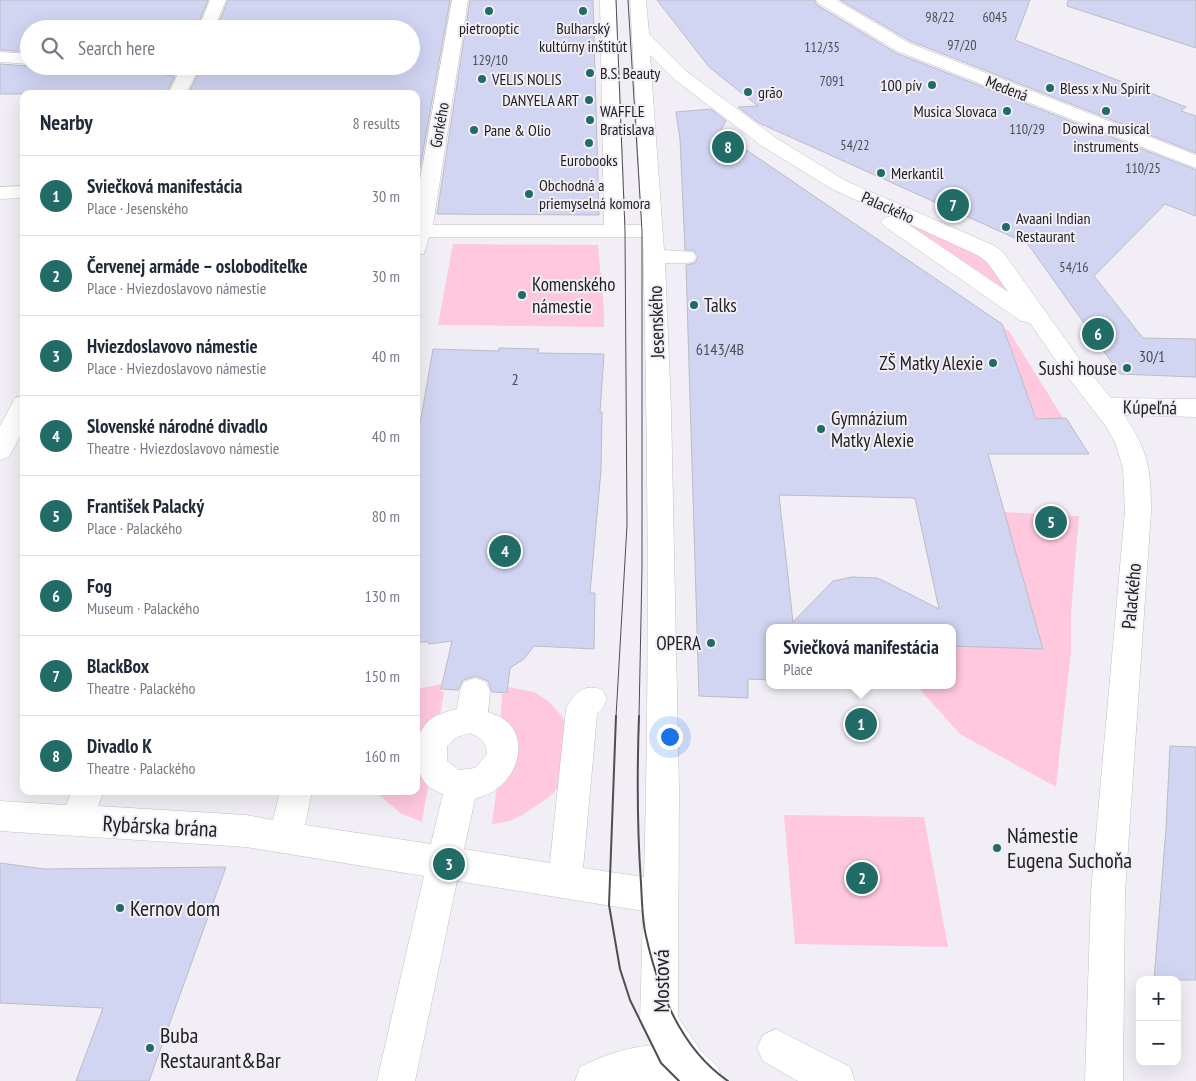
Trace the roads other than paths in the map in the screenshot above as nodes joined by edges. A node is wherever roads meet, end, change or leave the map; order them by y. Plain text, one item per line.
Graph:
1 (218, 0) edge
2 (460, 0) edge
3 (608, 0) edge
4 (638, 0) edge
5 (824, 0) edge
6 (210, 20) edge
7 (641, 36) junction
8 (0, 57) edge
9 (20, 58) edge
10 (186, 75) edge
11 (179, 90) edge
12 (1196, 162) edge
13 (839, 185) junction
14 (20, 192) edge
15 (0, 193) edge
16 (615, 231) junction
17 (653, 231) junction
18 (420, 234) edge
19 (420, 240) edge
20 (926, 246) junction
21 (654, 256) junction
22 (685, 257) dead end
23 (905, 257) dead end
24 (1045, 326) junction
25 (1104, 406) junction
26 (1196, 408) edge
27 (20, 412) edge
28 (0, 451) edge
29 (592, 699) dead end
30 (461, 786) junction
31 (663, 789) joint
32 (295, 795) edge
33 (0, 816) edge
34 (286, 837) junction
35 (444, 862) junction
36 (565, 881) junction
37 (662, 897) junction
38 (776, 1048) dead end
39 (696, 1073) edge
40 (396, 1081) edge
41 (594, 1081) edge
42 (836, 1081) edge
43 (1104, 1081) edge

1 - 6 street
2 - 18 street, Gorkého
3 - 16 street
4 - 7 street, Jesenského
5 - 12 street, Medená
7 - 13 street, Palackého
7 - 17 street, Jesenského
8 - 9 street
10 - 11 street
13 - 20 street, Palackého
13 - 24 street, Palackého
14 - 15 street
16 - 17 street
16 - 19 street
17 - 21 street, Jesenského
20 - 23 street
20 - 24 street, Palackého
21 - 22 street
21 - 31 street, Jesenského
24 - 25 street, Palackého
25 - 26 street, Kúpeľná
25 - 43 street, Palackého
27 - 28 street
29 - 36 street
30 - 30 street
30 - 35 street
31 - 37 street, Mostová
32 - 34 street
33 - 34 street, Rybárska brána
34 - 35 street, Rybárska brána
35 - 36 street, Rybárska brána
35 - 40 street
36 - 37 street, Rybárska brána
37 - 39 street, Mostová
38 - 42 street
39 - 41 street

